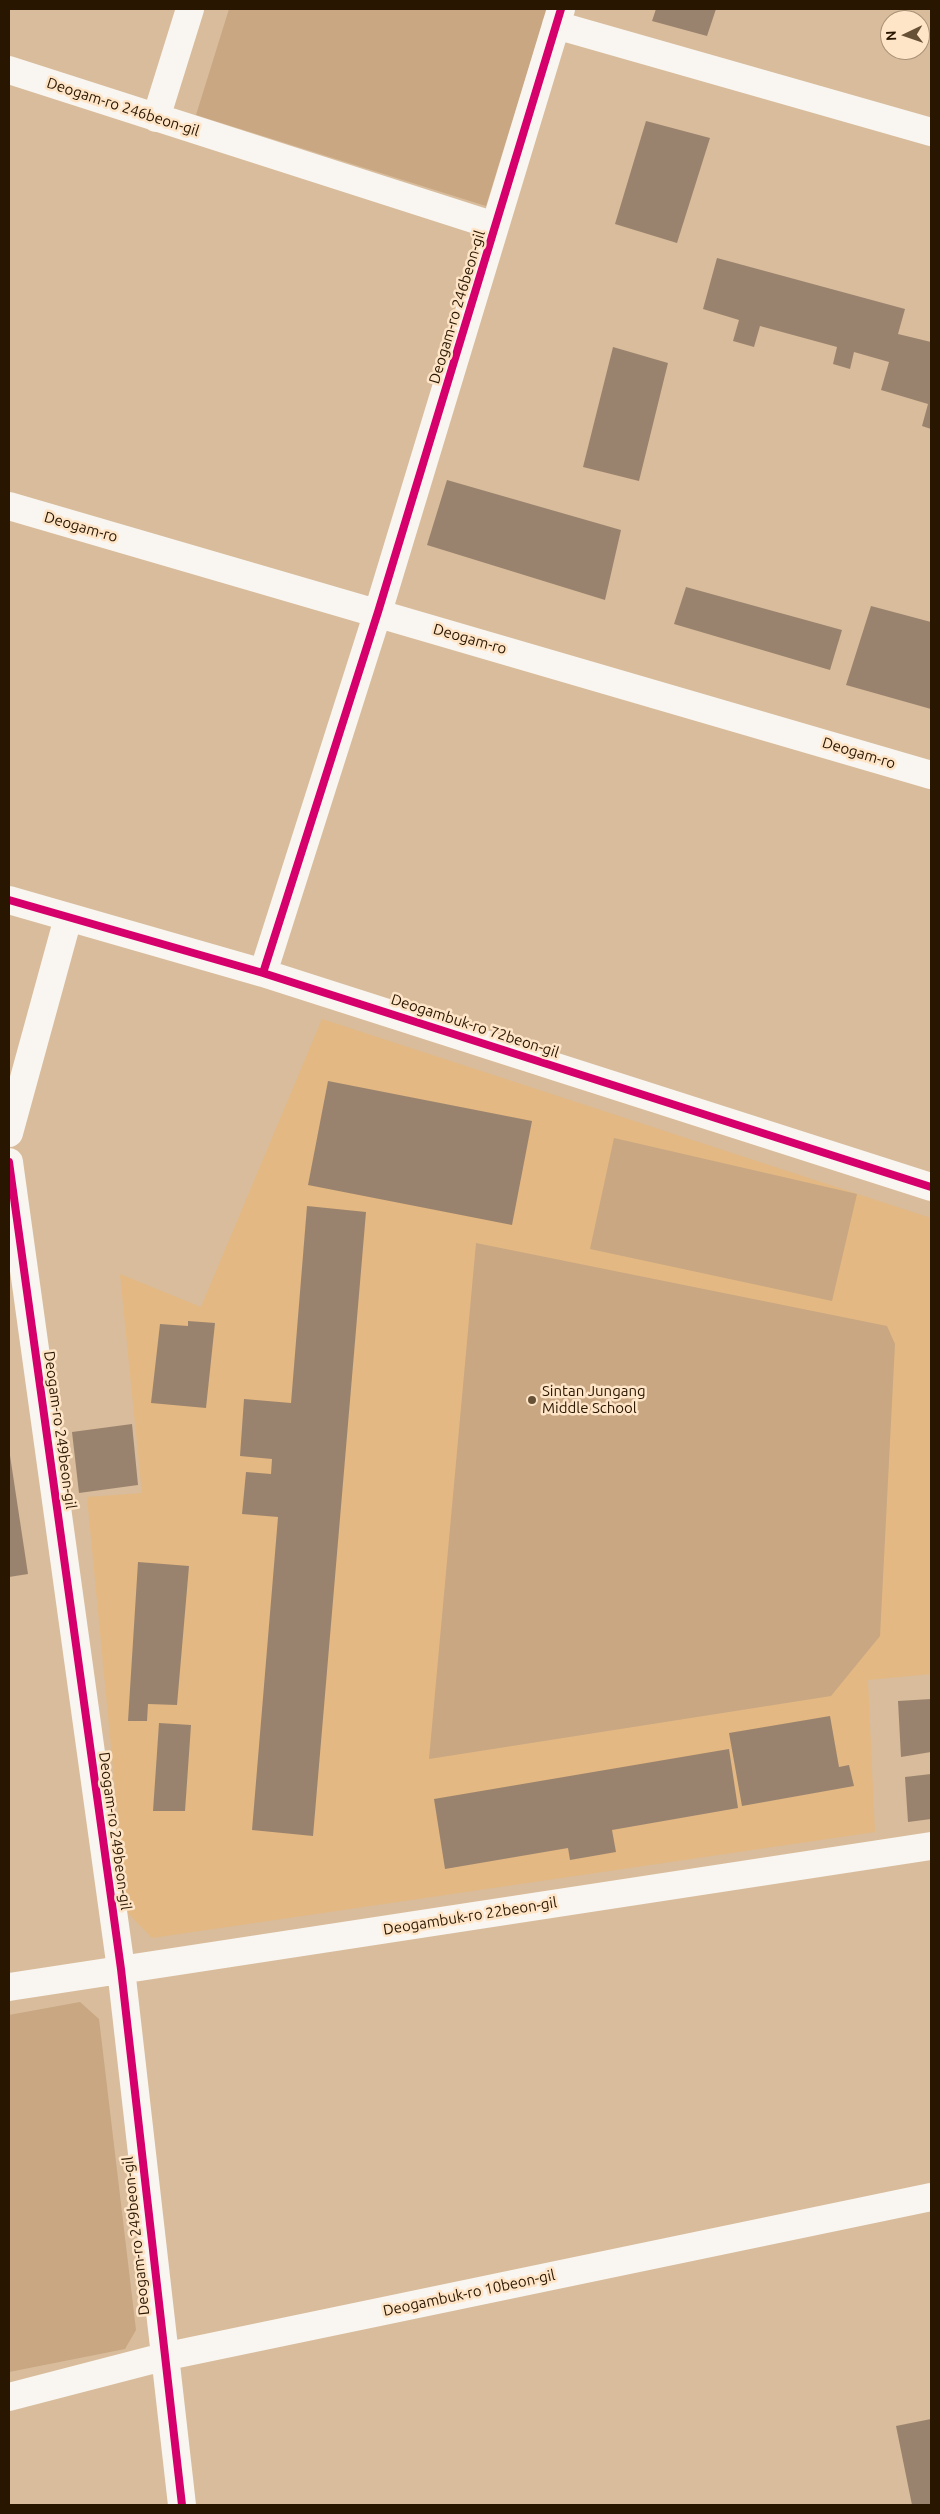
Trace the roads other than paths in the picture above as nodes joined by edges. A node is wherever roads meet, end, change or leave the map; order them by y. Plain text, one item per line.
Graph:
1 (190, 9) edge
2 (559, 17) edge
3 (9, 70) edge
4 (156, 118) junction
5 (931, 132) edge
6 (496, 226) junction
7 (9, 506) edge
8 (378, 612) junction
9 (931, 775) edge
10 (9, 900) edge
11 (68, 918) junction
12 (263, 973) junction
13 (9, 1133) edge
14 (9, 1162) edge
15 (931, 1187) edge
16 (931, 1846) edge
17 (121, 1969) junction
18 (9, 1987) edge
19 (931, 2197) edge
20 (164, 2357) junction
21 (9, 2397) edge
22 (182, 2505) edge

1 - 4 street
2 - 5 street
2 - 6 street, Deogam-ro 246beon-gil
3 - 4 street, Deogam-ro 246beon-gil
4 - 6 street, Deogam-ro 246beon-gil
6 - 8 street, Deogam-ro 246beon-gil
7 - 8 street, Deogam-ro
8 - 9 street, Deogam-ro
8 - 12 street, Deogam-ro 246beon-gil
10 - 11 street, Deogambuk-ro 72beon-gil
11 - 12 street, Deogambuk-ro 72beon-gil
11 - 13 street
12 - 15 street, Deogambuk-ro 72beon-gil
14 - 17 street, Deogam-ro 249beon-gil
16 - 17 street, Deogambuk-ro 22beon-gil
17 - 18 street, Deogambuk-ro 22beon-gil
17 - 20 street, Deogam-ro 249beon-gil
19 - 20 street, Deogambuk-ro 10beon-gil
20 - 21 street, Deogambuk-ro 10beon-gil
20 - 22 street, Deogam-ro 249beon-gil

